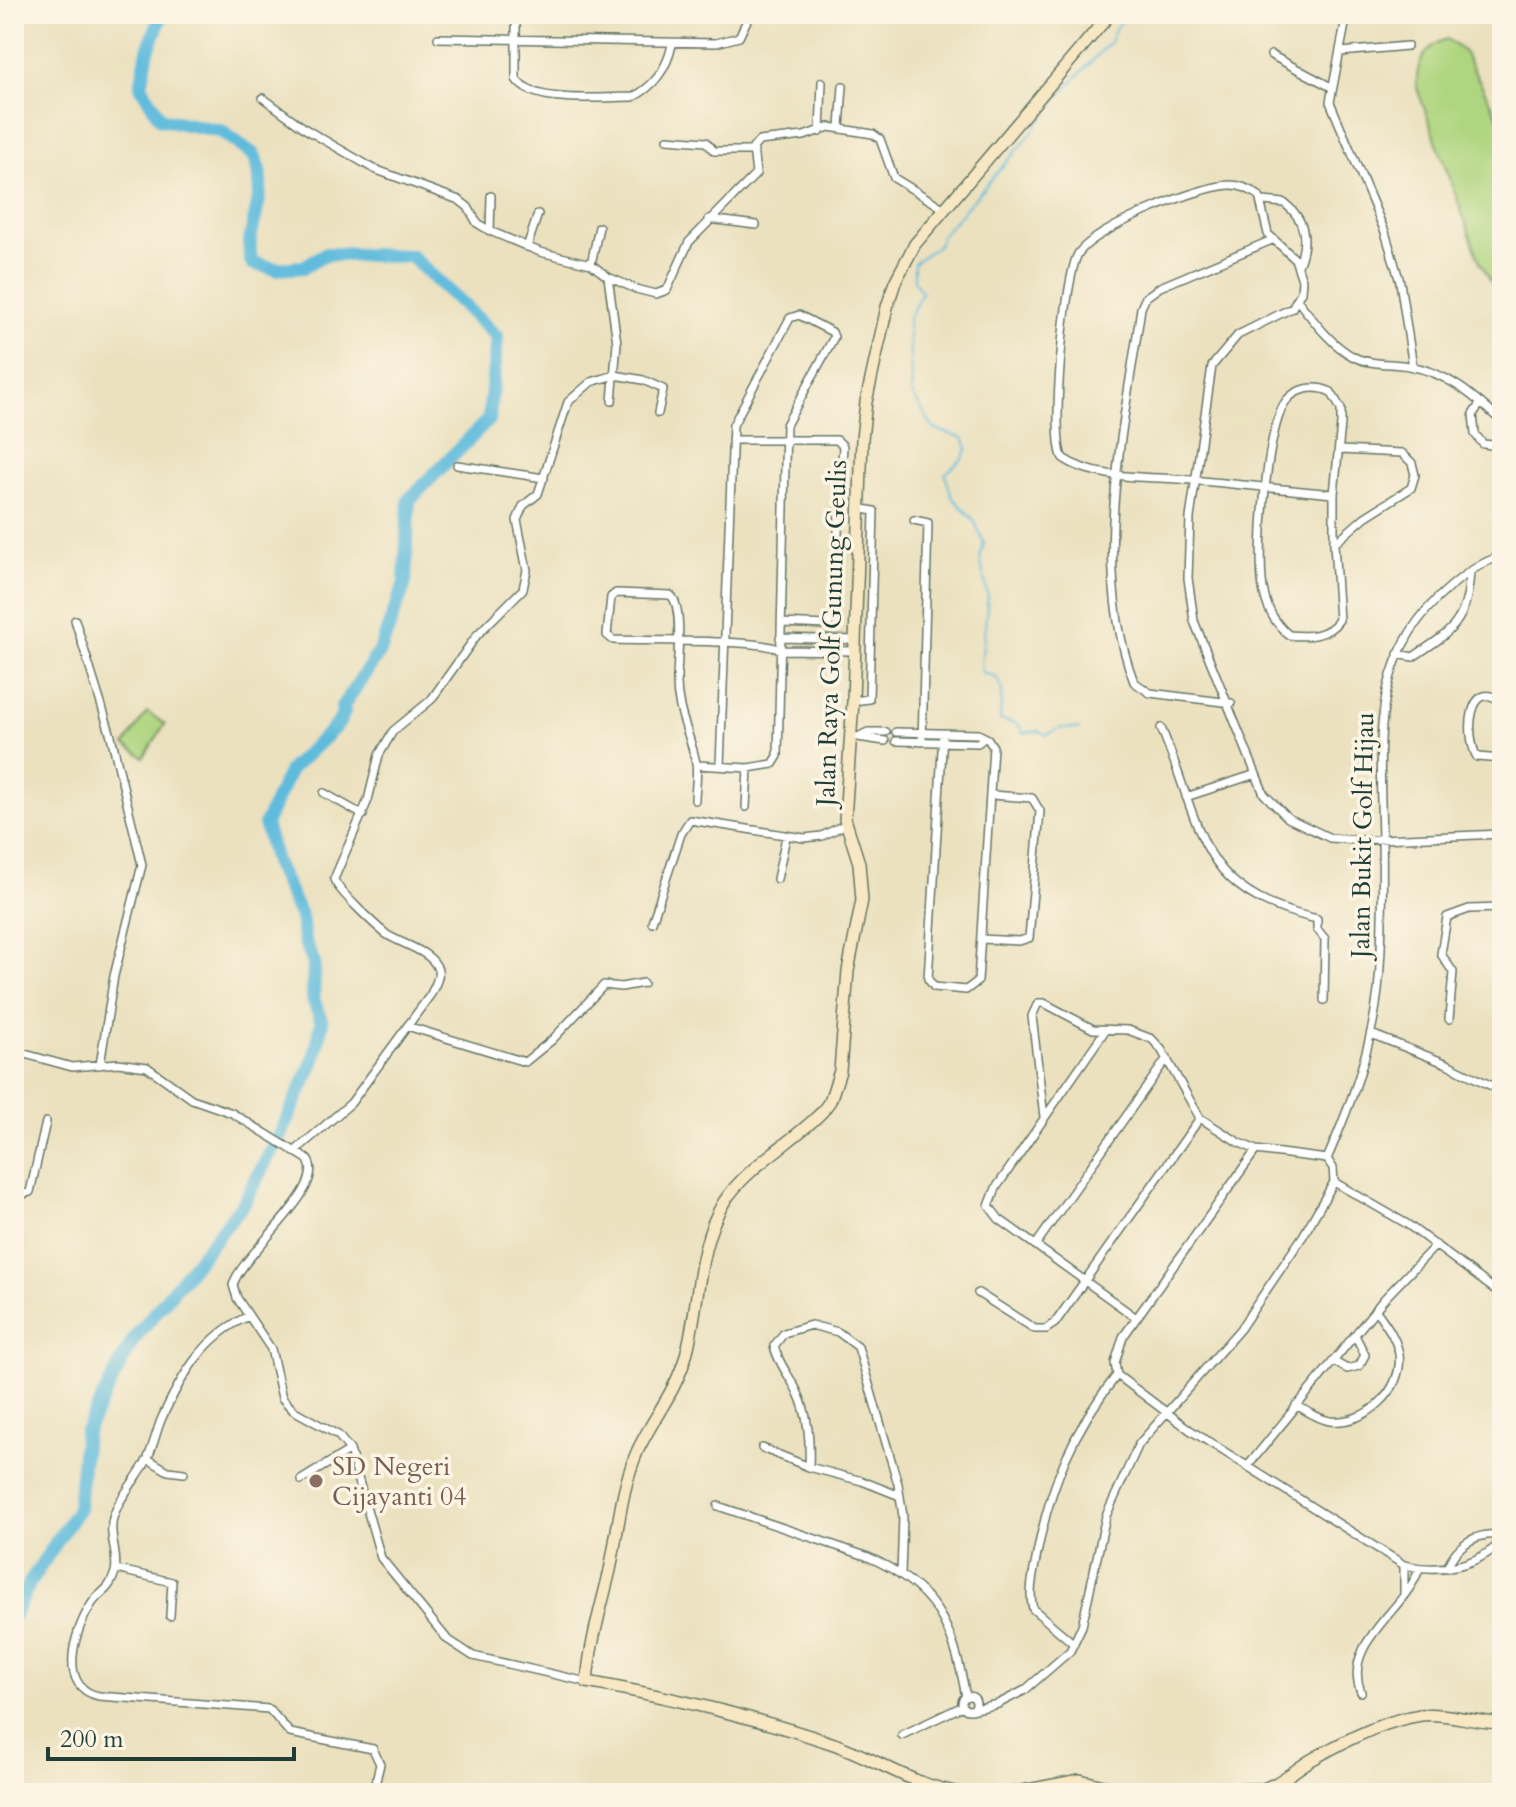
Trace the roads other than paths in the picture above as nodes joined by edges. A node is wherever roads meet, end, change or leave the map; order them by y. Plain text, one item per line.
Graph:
1 (516, 14) edge
2 (750, 14) edge
3 (1018, 14) edge
4 (1030, 14) edge
5 (1110, 14) edge
6 (1347, 14) edge
7 (438, 38) dead end
8 (516, 40) junction
9 (672, 45) junction
10 (1407, 46) dead end
11 (1341, 52) junction
12 (1271, 55) dead end
13 (822, 82) dead end
14 (843, 86) dead end
15 (1331, 87) junction
16 (263, 98) dead end
17 (840, 127) junction
18 (820, 132) junction
19 (667, 139) dead end
20 (754, 151) junction
21 (491, 196) dead end
22 (1263, 201) junction
23 (943, 208) junction
24 (538, 214) dead end
25 (709, 219) junction
26 (756, 225) dead end
27 (599, 227) dead end
28 (490, 231) junction
29 (1272, 240) junction
30 (527, 247) junction
31 (591, 264) junction
32 (1298, 266) junction
33 (608, 277) junction
34 (1298, 301) junction
35 (1413, 367) junction
36 (615, 375) junction
37 (612, 401) dead end
38 (1481, 403) junction
39 (658, 413) dead end
40 (1502, 422) edge
41 (732, 440) junction
42 (785, 440) junction
43 (1502, 446) edge
44 (1340, 450) junction
45 (457, 465) dead end
46 (1119, 474) junction
47 (544, 478) junction
48 (1193, 480) junction
49 (1266, 489) junction
50 (1334, 494) junction
51 (858, 508) junction
52 (914, 520) dead end
53 (1334, 544) junction
54 (1502, 556) edge
55 (1470, 571) junction
56 (857, 599) junction
57 (873, 599) junction
58 (856, 612) junction
59 (872, 612) junction
60 (75, 620) dead end
61 (782, 623) junction
62 (781, 638) junction
63 (678, 642) junction
64 (725, 645) junction
65 (772, 645) junction
66 (855, 646) junction
67 (781, 650) junction
68 (1398, 654) junction
69 (853, 701) junction
70 (1502, 702) edge
71 (1231, 703) junction
72 (1161, 728) dead end
73 (856, 736) junction
74 (885, 736) dead end
75 (896, 737) dead end
76 (922, 737) junction
77 (942, 738) junction
78 (1502, 759) edge
79 (697, 765) junction
80 (720, 766) junction
81 (748, 768) junction
82 (1256, 774) junction
83 (324, 793) dead end
84 (991, 795) junction
85 (1186, 797) junction
86 (695, 800) dead end
87 (746, 807) dead end
88 (363, 815) junction
89 (846, 824) junction
90 (1502, 834) edge
91 (786, 837) junction
92 (1382, 838) junction
93 (777, 879) dead end
94 (1502, 908) edge
95 (652, 922) dead end
96 (981, 939) junction
97 (643, 983) dead end
98 (1324, 1000) dead end
99 (1449, 1019) dead end
100 (407, 1026) junction
101 (1104, 1032) junction
102 (1371, 1034) junction
103 (14, 1051) edge
104 (1167, 1058) junction
105 (100, 1065) junction
106 (1502, 1091) edge
107 (1044, 1117) junction
108 (1200, 1118) junction
109 (46, 1122) dead end
110 (1256, 1150) junction
111 (294, 1152) junction
112 (1327, 1159) junction
113 (1334, 1182) junction
114 (14, 1197) edge
115 (1037, 1243) junction
116 (1436, 1245) junction
117 (1087, 1281) junction
118 (978, 1293) dead end
119 (1502, 1295) edge
120 (1375, 1309) junction
121 (249, 1316) junction
122 (1135, 1317) junction
123 (1355, 1335) junction
124 (1333, 1361) junction
125 (1117, 1375) junction
126 (1296, 1405) junction
127 (1165, 1413) junction
128 (762, 1448) dead end
129 (350, 1450) junction
130 (148, 1459) junction
131 (809, 1467) junction
132 (1247, 1467) junction
133 (184, 1473) dead end
134 (301, 1480) dead end
135 (900, 1496) junction
136 (718, 1506) dead end
137 (1502, 1538) edge
138 (1404, 1565) junction
139 (1447, 1568) junction
140 (116, 1569) junction
141 (1419, 1569) junction
142 (901, 1575) junction
143 (1404, 1593) junction
144 (170, 1616) dead end
145 (1074, 1644) junction
146 (587, 1682) junction
147 (1361, 1692) dead end
148 (966, 1697) junction
149 (963, 1706) junction
150 (971, 1710) junction
151 (1502, 1723) edge
152 (902, 1735) dead end
153 (1276, 1790) edge
154 (1140, 1792) edge
155 (373, 1793) edge
156 (962, 1793) edge
157 (1012, 1793) edge

1 - 8 street
2 - 9 street
3 - 4 street
5 - 23 main road, Jalan Raya Golf Gunung Geulis
6 - 11 street
7 - 8 street
8 - 9 street
8 - 9 street
10 - 11 street
11 - 15 street
12 - 15 street
13 - 18 street
14 - 17 street
15 - 35 street
16 - 28 street
17 - 18 street
17 - 23 street
18 - 20 street
19 - 20 street
20 - 25 street
21 - 28 street
22 - 29 street
22 - 32 street
22 - 46 street
23 - 51 main road, Jalan Raya Golf Gunung Geulis
24 - 30 street
25 - 26 street
25 - 33 street
27 - 31 street
28 - 30 street
29 - 32 street
29 - 46 street
30 - 31 street
31 - 33 street
32 - 34 street
33 - 36 street
34 - 35 street
34 - 48 street
35 - 38 street
36 - 37 street
36 - 39 street
36 - 47 street
38 - 40 street
38 - 43 street
41 - 42 street
41 - 42 street
41 - 64 street
42 - 61 street
42 - 61 street
44 - 49 street
44 - 50 street
44 - 53 street
45 - 47 street
46 - 48 street
46 - 71 street
47 - 88 street
48 - 49 street
48 - 71 street
49 - 50 street
49 - 53 street
50 - 53 street
51 - 56 main road, Jalan Raya Golf Gunung Geulis
51 - 57 street
52 - 76 street
54 - 55 street, Jalan Bukit Golf Hijau
55 - 68 street, Jalan Bukit Golf Hijau
55 - 68 street
56 - 57 street
56 - 58 main road, Jalan Raya Golf Gunung Geulis
57 - 59 street
58 - 59 street
58 - 66 main road, Jalan Raya Golf Gunung Geulis
59 - 69 street
60 - 105 street
61 - 62 street
62 - 65 street
62 - 66 street
62 - 67 street
63 - 63 street
63 - 64 street
63 - 79 street
64 - 65 street
64 - 80 street
65 - 67 street
66 - 67 street
66 - 69 main road, Jalan Raya Golf Gunung Geulis
67 - 81 street
68 - 92 street, Jalan Bukit Golf Hijau
69 - 73 main road, Jalan Raya Golf Gunung Geulis
70 - 78 street
71 - 82 street
72 - 85 street
73 - 74 street
73 - 89 main road, Jalan Raya Golf Gunung Geulis
75 - 76 street
76 - 77 street
77 - 84 street
77 - 96 street
79 - 80 street
79 - 86 street
80 - 81 street
81 - 87 street
82 - 85 street
82 - 92 street
83 - 88 street
84 - 96 street
84 - 96 street
85 - 98 street
88 - 100 street
89 - 91 street
89 - 146 main road, Jalan Raya Golf Gunung Geulis
90 - 92 street
91 - 93 street
91 - 95 street
92 - 102 street, Jalan Bukit Golf Hijau
94 - 99 street
97 - 100 street
100 - 111 street
101 - 104 street
101 - 107 street
101 - 107 street
102 - 106 street
102 - 112 street, Jalan Bukit Golf Hijau
103 - 105 street
104 - 108 street
104 - 115 street
105 - 111 street
107 - 115 street
108 - 110 street
108 - 117 street
109 - 114 street
110 - 112 street
110 - 122 street
111 - 121 street
112 - 113 street
113 - 116 street
113 - 127 street
115 - 117 street
116 - 119 street
116 - 120 street
117 - 118 street
117 - 122 street
120 - 123 street
120 - 126 street
121 - 129 street
121 - 130 street
122 - 125 street
123 - 124 street
123 - 124 street
124 - 126 street
125 - 127 street
125 - 145 street
126 - 132 street
127 - 132 street
127 - 145 street
128 - 131 street
129 - 134 street
129 - 146 street
130 - 133 street
130 - 140 street
131 - 135 street
131 - 135 street
132 - 138 street
135 - 142 street
136 - 142 street
137 - 139 street
137 - 139 street
138 - 141 street
138 - 143 street
139 - 141 street
140 - 144 street
140 - 155 street
141 - 143 street
142 - 148 street
143 - 147 street
145 - 150 street
146 - 156 main road
148 - 149 street
148 - 150 street
149 - 150 street
149 - 152 street
151 - 153 main road
153 - 154 main road
154 - 157 main road

